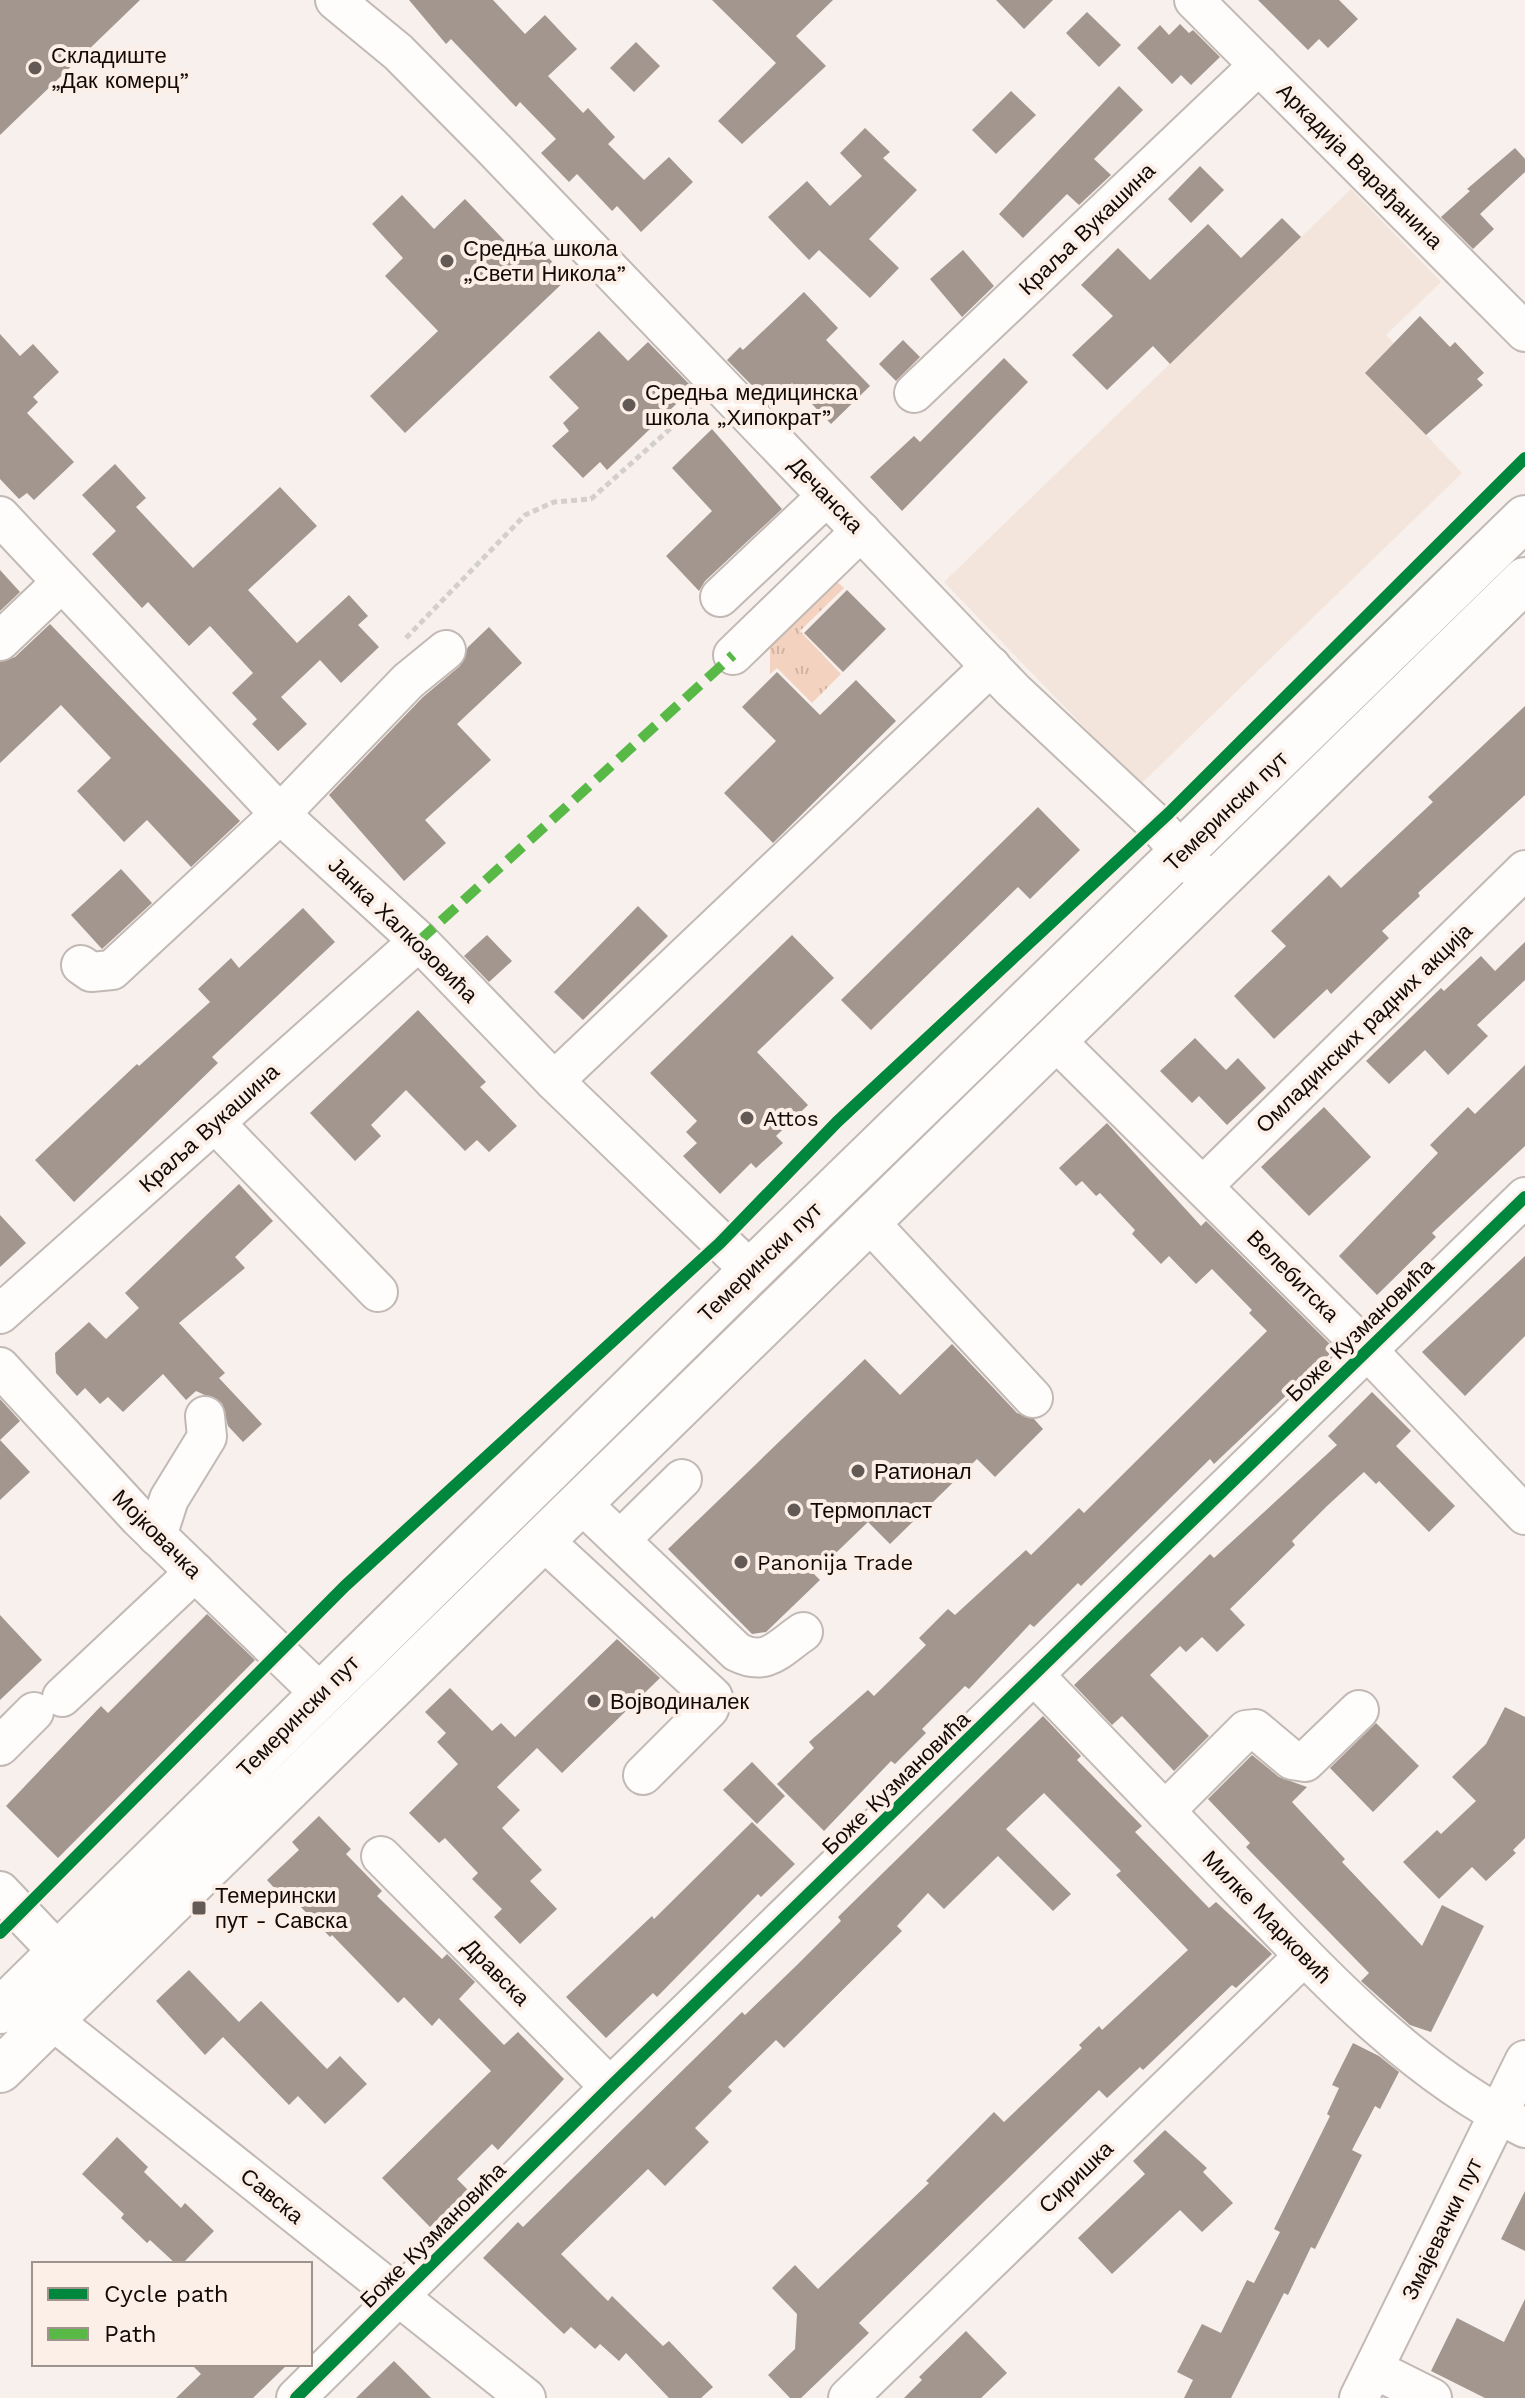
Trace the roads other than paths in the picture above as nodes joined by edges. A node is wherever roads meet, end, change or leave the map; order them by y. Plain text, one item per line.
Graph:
1 (335, 0) edge
2 (1194, 0) edge
3 (1259, 65) junction
4 (1525, 332) edge
5 (914, 393) dead end
6 (826, 497) junction
7 (0, 516) edge
8 (1525, 518) edge
9 (861, 531) junction
10 (1525, 580) edge
11 (62, 582) junction
12 (720, 597) dead end
13 (0, 641) edge
14 (446, 650) dead end
15 (733, 655) dead end
16 (991, 666) junction
17 (280, 814) junction
18 (1183, 853) junction
19 (1525, 870) edge
20 (1214, 888) junction
21 (419, 941) junction
22 (81, 965) dead end
23 (1056, 1041) junction
24 (554, 1081) junction
25 (215, 1123) junction
26 (1203, 1186) junction
27 (1525, 1197) edge
28 (870, 1223) junction
29 (751, 1271) junction
30 (378, 1292) dead end
31 (0, 1314) edge
32 (1368, 1351) junction
33 (0, 1367) edge
34 (1033, 1398) dead end
35 (205, 1416) dead end
36 (682, 1479) dead end
37 (582, 1504) junction
38 (1525, 1515) edge
39 (157, 1536) junction
40 (620, 1540) junction
41 (544, 1541) junction
42 (195, 1572) junction
43 (803, 1632) dead end
44 (1035, 1676) junction
45 (321, 1694) junction
46 (1359, 1710) dead end
47 (0, 1746) edge
48 (643, 1775) dead end
49 (1165, 1811) junction
50 (381, 1856) dead end
51 (0, 1891) edge
52 (59, 1953) junction
53 (1304, 1956) junction
54 (11, 2000) edge
55 (52, 2020) junction
56 (1525, 2060) edge
57 (0, 2070) edge
58 (610, 2087) junction
59 (1511, 2122) edge
60 (398, 2298) junction
61 (1366, 2384) edge
62 (296, 2398) edge
63 (526, 2398) edge
64 (848, 2398) edge
65 (1432, 2398) edge

1 - 6 street, Дечанска
2 - 3 street, Аркадија Варађанина
3 - 4 street, Аркадија Варађанина
3 - 5 street, Краља Вукашина
6 - 9 street, Дечанска
6 - 12 street
7 - 11 street, Јанка Халкозовића
8 - 18 main road, Темерински пут
9 - 15 street
9 - 16 street, Дечанска
10 - 20 main road, Темерински пут
11 - 13 street
11 - 17 street, Јанка Халкозовића
14 - 17 street
16 - 18 street, Дечанска
16 - 24 street
17 - 21 street, Јанка Халкозовића
17 - 22 street
18 - 20 street, Дечанска
18 - 29 main road, Темерински пут
19 - 26 street, Омладинских радних акција
20 - 23 main road, Темерински пут
21 - 24 street, Јанка Халкозовића
21 - 25 street, Краља Вукашина
23 - 26 street, Велебитска
23 - 28 main road, Темерински пут
24 - 29 street, Јанка Халкозовића
25 - 30 street
25 - 31 street, Краља Вукашина
26 - 32 street, Велебитска
27 - 32 street, Боже Кузмановића
28 - 34 street
28 - 37 main road, Темерински пут
29 - 45 main road, Темерински пут
32 - 38 street, Велебитска
32 - 44 street, Боже Кузмановића
33 - 39 street, Мојковачка
35 - 39 street
36 - 40 street
37 - 40 street
37 - 41 main road, Темерински пут
39 - 42 street, Мојковачка
40 - 43 street
41 - 48 street
41 - 55 main road, Темерински пут
42 - 45 street, Мојковачка
42 - 47 street
44 - 49 street, Милке Марковић
44 - 58 street, Боже Кузмановића
45 - 52 main road, Темерински пут
46 - 49 street
49 - 53 street, Милке Марковић
50 - 58 street, Дравска
51 - 52 street
52 - 54 main road, Темерински пут
53 - 59 street, Милке Марковић
53 - 64 street, Сиришка
54 - 55 street, Савска
55 - 57 main road, Темерински пут
55 - 60 street, Савска
56 - 59 street, Змајевачки пут
58 - 60 street, Боже Кузмановића
59 - 61 street, Змајевачки пут
60 - 62 street, Боже Кузмановића
60 - 63 street, Савска
61 - 65 street

